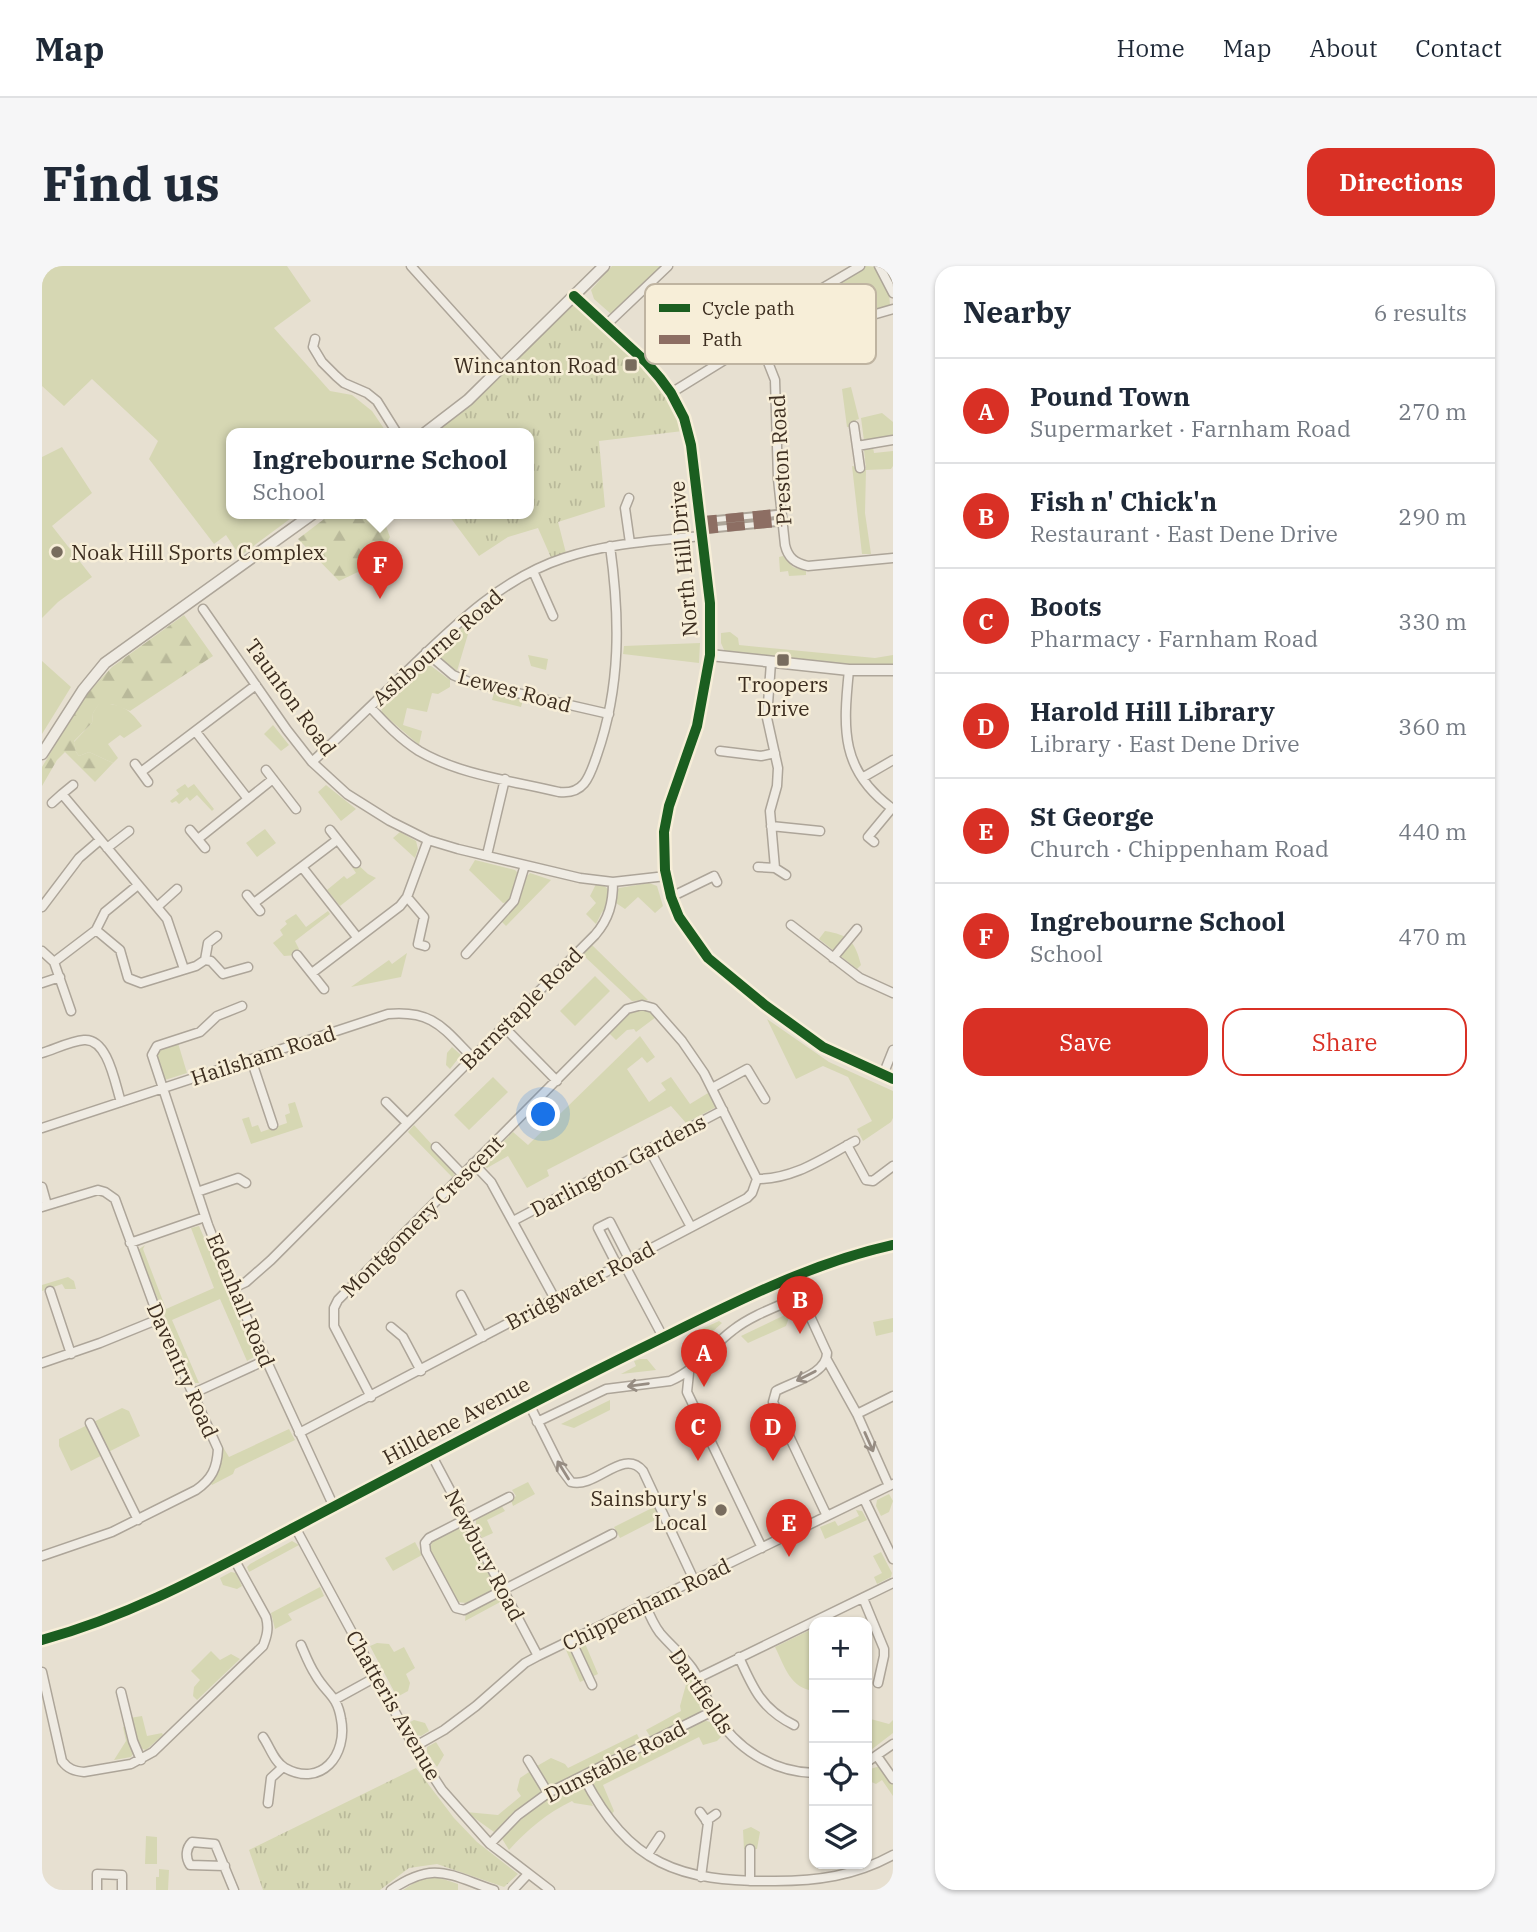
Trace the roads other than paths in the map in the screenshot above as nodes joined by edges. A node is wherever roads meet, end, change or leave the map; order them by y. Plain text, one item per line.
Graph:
1 (411, 266) edge
2 (604, 266) edge
3 (668, 266) edge
4 (860, 266) edge
5 (879, 266) edge
6 (649, 284) edge
7 (830, 284) edge
8 (645, 288) edge
9 (893, 293) edge
10 (574, 296) junction
11 (893, 309) edge
12 (876, 314) edge
13 (606, 325) junction
14 (315, 339) dead end
15 (645, 361) edge
16 (648, 364) edge
17 (718, 364) edge
18 (769, 364) edge
19 (503, 368) junction
20 (671, 393) junction
21 (854, 426) dead end
22 (394, 428) edge
23 (432, 428) edge
24 (893, 440) edge
25 (857, 446) junction
26 (860, 468) dead end
27 (629, 498) dead end
28 (782, 517) junction
29 (306, 519) edge
30 (700, 529) junction
31 (630, 543) junction
32 (610, 546) junction
33 (893, 558) edge
34 (533, 571) junction
35 (203, 609) dead end
36 (553, 616) dead end
37 (426, 652) junction
38 (710, 655) junction
39 (771, 662) junction
40 (849, 670) junction
41 (893, 670) edge
42 (256, 685) junction
43 (370, 707) junction
44 (610, 714) junction
45 (196, 732) junction
46 (720, 751) dead end
47 (775, 753) junction
48 (42, 754) edge
49 (893, 760) edge
50 (312, 762) junction
51 (135, 764) dead end
52 (266, 770) dead end
53 (141, 772) junction
54 (273, 779) junction
55 (505, 779) junction
56 (862, 779) junction
57 (148, 782) dead end
58 (73, 785) dead end
59 (62, 794) junction
60 (248, 799) junction
61 (52, 803) dead end
62 (892, 808) edge
63 (296, 809) dead end
64 (771, 826) junction
65 (190, 830) dead end
66 (330, 830) dead end
67 (128, 831) dead end
68 (820, 831) dead end
69 (198, 839) junction
70 (100, 840) junction
71 (337, 840) junction
72 (428, 840) junction
73 (874, 842) dead end
74 (107, 848) junction
75 (205, 848) dead end
76 (486, 855) junction
77 (356, 863) dead end
78 (525, 865) junction
79 (302, 867) junction
80 (758, 867) dead end
81 (775, 868) junction
82 (786, 875) dead end
83 (666, 876) junction
84 (613, 882) junction
85 (717, 882) dead end
86 (138, 885) junction
87 (177, 889) dead end
88 (247, 895) dead end
89 (407, 897) junction
90 (671, 897) junction
91 (254, 903) junction
92 (157, 906) junction
93 (42, 907) edge
94 (260, 911) dead end
95 (791, 925) dead end
96 (857, 929) dead end
97 (96, 930) junction
98 (217, 936) dead end
99 (358, 937) junction
100 (425, 946) dead end
101 (42, 950) edge
102 (466, 954) dead end
103 (297, 955) dead end
104 (833, 958) junction
105 (205, 960) junction
106 (54, 962) junction
107 (248, 967) dead end
108 (184, 970) junction
109 (312, 973) junction
110 (60, 977) junction
111 (42, 983) edge
112 (324, 989) dead end
113 (893, 993) edge
114 (242, 1006) dead end
115 (71, 1011) dead end
116 (503, 1026) junction
117 (893, 1050) edge
118 (42, 1053) edge
119 (472, 1057) junction
120 (251, 1059) junction
121 (883, 1075) junction
122 (893, 1079) edge
123 (558, 1081) junction
124 (162, 1088) junction
125 (712, 1088) junction
126 (765, 1099) dead end
127 (121, 1102) junction
128 (386, 1102) dead end
129 (723, 1110) junction
130 (407, 1123) junction
131 (273, 1125) dead end
132 (42, 1128) edge
133 (855, 1141) dead end
134 (847, 1145) junction
135 (436, 1147) dead end
136 (649, 1149) junction
137 (474, 1163) junction
138 (893, 1166) edge
139 (462, 1174) junction
140 (757, 1179) junction
141 (246, 1182) dead end
142 (42, 1187) edge
143 (197, 1192) junction
144 (45, 1206) edge
145 (205, 1217) junction
146 (513, 1221) junction
147 (691, 1227) junction
148 (130, 1243) junction
149 (893, 1245) edge
150 (623, 1262) junction
151 (792, 1277) junction
152 (233, 1287) junction
153 (50, 1291) dead end
154 (461, 1295) dead end
155 (801, 1296) junction
156 (555, 1299) junction
157 (159, 1319) junction
158 (391, 1327) dead end
159 (483, 1337) junction
160 (663, 1337) junction
161 (71, 1354) junction
162 (266, 1360) junction
163 (827, 1360) junction
164 (42, 1363) edge
165 (421, 1371) junction
166 (689, 1373) junction
167 (670, 1381) junction
168 (687, 1392) junction
169 (194, 1393) junction
170 (893, 1396) edge
171 (370, 1397) junction
172 (529, 1404) junction
173 (857, 1414) junction
174 (537, 1422) junction
175 (90, 1423) dead end
176 (299, 1433) junction
177 (431, 1454) junction
178 (891, 1485) edge
179 (509, 1497) dead end
180 (864, 1499) junction
181 (334, 1507) junction
182 (827, 1517) junction
183 (466, 1519) junction
184 (138, 1520) junction
185 (295, 1527) junction
186 (612, 1534) dead end
187 (762, 1548) junction
188 (42, 1556) edge
189 (234, 1559) junction
190 (893, 1559) edge
191 (694, 1580) junction
192 (893, 1583) edge
193 (503, 1589) junction
194 (863, 1598) junction
195 (645, 1604) junction
196 (42, 1640) edge
197 (571, 1640) junction
198 (301, 1644) dead end
199 (538, 1656) junction
200 (739, 1657) junction
201 (42, 1672) edge
202 (376, 1677) junction
203 (698, 1678) junction
204 (878, 1683) dead end
205 (592, 1685) dead end
206 (121, 1692) dead end
207 (336, 1699) junction
208 (713, 1711) junction
209 (794, 1725) dead end
210 (263, 1737) dead end
211 (893, 1744) edge
212 (414, 1748) junction
213 (877, 1756) junction
214 (872, 1759) edge
215 (141, 1760) junction
216 (528, 1760) dead end
217 (283, 1767) junction
218 (809, 1772) edge
219 (583, 1776) junction
220 (893, 1779) edge
221 (548, 1793) junction
222 (268, 1802) dead end
223 (700, 1812) dead end
224 (716, 1814) dead end
225 (706, 1821) junction
226 (660, 1836) dead end
227 (490, 1844) junction
228 (750, 1849) dead end
229 (648, 1854) junction
230 (893, 1855) edge
231 (225, 1867) junction
232 (528, 1874) junction
233 (701, 1877) junction
234 (466, 1880) junction
235 (750, 1881) junction
236 (97, 1890) edge
237 (122, 1890) edge
238 (234, 1890) edge
239 (391, 1890) edge
240 (465, 1890) edge
241 (494, 1890) edge
242 (513, 1890) edge
243 (550, 1890) edge

1 - 19 street
2 - 10 street
3 - 6 street
4 - 7 street
5 - 9 street
8 - 13 street
10 - 13 street, North Hill Drive
10 - 19 street
11 - 12 street
13 - 15 street, North Hill Drive
14 - 22 street
16 - 20 street, North Hill Drive
17 - 20 street
18 - 28 street, Preston Road
19 - 23 street
20 - 30 street, North Hill Drive
21 - 25 street
24 - 25 street
25 - 26 street
27 - 31 street
28 - 30 street
28 - 33 street, Preston Road
29 - 48 street
30 - 31 street, Ashbourne Road
30 - 38 street, North Hill Drive
31 - 32 street, Ashbourne Road
32 - 34 street, Ashbourne Road
32 - 44 street
34 - 36 street
34 - 37 street, Ashbourne Road
35 - 42 street, Taunton Road
37 - 43 street, Ashbourne Road
37 - 44 street, Lewes Road
38 - 39 street
38 - 83 street, North Hill Drive
39 - 40 street
39 - 47 street
40 - 41 street
40 - 56 street
42 - 45 street
42 - 50 street, Taunton Road
43 - 50 street, Ashbourne Road
43 - 55 street
44 - 55 street
45 - 53 street
45 - 60 street
46 - 47 street
47 - 64 street
49 - 56 street
50 - 72 street, Taunton Road
51 - 53 street
52 - 54 street
53 - 57 street
54 - 60 street
54 - 63 street
55 - 76 street
56 - 62 street
58 - 59 street
59 - 61 street
59 - 70 street
60 - 69 street
62 - 73 street
64 - 68 street
64 - 81 street
65 - 69 street
66 - 71 street
67 - 74 street
69 - 75 street
70 - 74 street
70 - 93 street
71 - 77 street
71 - 79 street
72 - 76 street, Taunton Road
72 - 89 street
74 - 86 street
76 - 78 street, Taunton Road
78 - 84 street, Taunton Road
78 - 102 street
79 - 91 street
79 - 99 street
80 - 81 street
81 - 82 street
83 - 84 street, Taunton Road
83 - 90 street, North Hill Drive
84 - 116 street, Barnstaple Road
85 - 90 street
86 - 92 street
86 - 97 street
87 - 92 street
88 - 91 street
89 - 99 street
89 - 100 street
90 - 121 street, North Hill Drive
91 - 94 street
92 - 108 street
95 - 104 street
96 - 104 street
97 - 106 street
97 - 108 street
98 - 105 street
99 - 109 street
101 - 106 street
103 - 109 street
104 - 113 street
105 - 107 street
105 - 108 street
106 - 110 street
109 - 112 street
110 - 111 street
110 - 115 street
114 - 124 street, Edenhall Road
116 - 119 street, Barnstaple Road
116 - 123 street
117 - 121 street
118 - 127 street
119 - 120 street, Hailsham Road
119 - 130 street, Barnstaple Road
120 - 124 street, Hailsham Road
120 - 131 street
121 - 122 street, North Hill Drive
123 - 125 street, Montgomery Crescent
123 - 137 street, Montgomery Crescent
124 - 127 street, Hailsham Road
124 - 143 street, Edenhall Road
125 - 126 street
125 - 129 street, Montgomery Crescent
127 - 132 street, Hailsham Road
128 - 130 street
129 - 136 street, Darlington Gardens
129 - 140 street, Montgomery Crescent
130 - 152 street, Barnstaple Road
133 - 134 street
134 - 138 street
134 - 140 street
135 - 139 street
136 - 146 street, Darlington Gardens
136 - 147 street
137 - 139 street, Montgomery Crescent
137 - 146 street
139 - 171 street, Montgomery Crescent
140 - 147 street, Bridgwater Road
141 - 143 street
142 - 144 street
143 - 145 street, Edenhall Road
144 - 148 street, Daventry Road
145 - 148 street
145 - 152 street, Edenhall Road
146 - 156 street
147 - 150 street, Bridgwater Road
148 - 157 street, Daventry Road
149 - 151 street, Hilldene Avenue
150 - 156 street, Bridgwater Road
150 - 160 street
151 - 155 street
151 - 160 street, Hilldene Avenue
152 - 162 street, Edenhall Road
153 - 161 street
154 - 159 street
155 - 163 street
155 - 166 street
156 - 159 street, Bridgwater Road
157 - 161 street
157 - 169 street, Daventry Road
158 - 165 street
159 - 165 street, Bridgwater Road
160 - 172 street, Hilldene Avenue
161 - 164 street
162 - 169 street
162 - 176 street, Edenhall Road
163 - 173 street
163 -> 182 street
165 - 171 street, Bridgwater Road
166 - 167 street
166 - 168 street
167 - 168 street
167 -> 174 street
168 - 187 street
169 - 184 street, Daventry Road
170 - 173 street
171 - 176 street, Bridgwater Road
172 - 174 street
172 - 177 street, Hilldene Avenue
173 -> 178 street
191 -> 174 street
175 - 184 street
176 - 181 street, Edenhall Road
177 - 181 street, Hilldene Avenue
177 - 183 street, Newbury Road
178 - 180 street, Chippenham Road
179 - 183 street
180 - 182 street, Chippenham Road
180 - 190 street
181 - 185 street, Hilldene Avenue
182 - 187 street, Chippenham Road
183 - 193 street, Newbury Road
183 - 193 street
184 - 188 street, Daventry Road
185 - 189 street, Hilldene Avenue
185 - 202 street, Chatteris Avenue
186 - 193 street
187 - 191 street, Chippenham Road
189 - 196 street, Hilldene Avenue
189 - 215 street
191 - 195 street, Chippenham Road
192 - 194 street
193 - 199 street, Newbury Road
194 - 200 street
194 - 204 street
195 - 197 street, Chippenham Road
195 - 203 street, Dartfields
197 - 199 street, Chippenham Road
197 - 205 street
198 - 207 street
199 - 212 street, Chippenham Road
200 - 203 street
200 - 209 street
201 - 215 street
202 - 207 street
202 - 212 street, Chatteris Avenue
203 - 208 street, Dartfields
206 - 215 street
207 - 217 street
208 - 218 street, Dartfields
208 - 219 street, Dunstable Road
210 - 217 street
211 - 213 street
212 - 227 street, Chatteris Avenue
213 - 214 street
213 - 220 street
216 - 221 street
217 - 222 street
219 - 221 street, Dunstable Road
219 - 229 street
221 - 227 street, Dunstable Road
223 - 225 street
224 - 225 street
225 - 233 street
226 - 229 street
227 - 232 street, Chatteris Avenue
228 - 235 street
229 - 233 street
230 - 235 street
231 - 231 street
231 - 238 street
232 - 242 street
232 - 243 street, Chatteris Avenue
233 - 235 street
234 - 239 street
234 - 240 street
234 - 241 street
236 - 237 street

